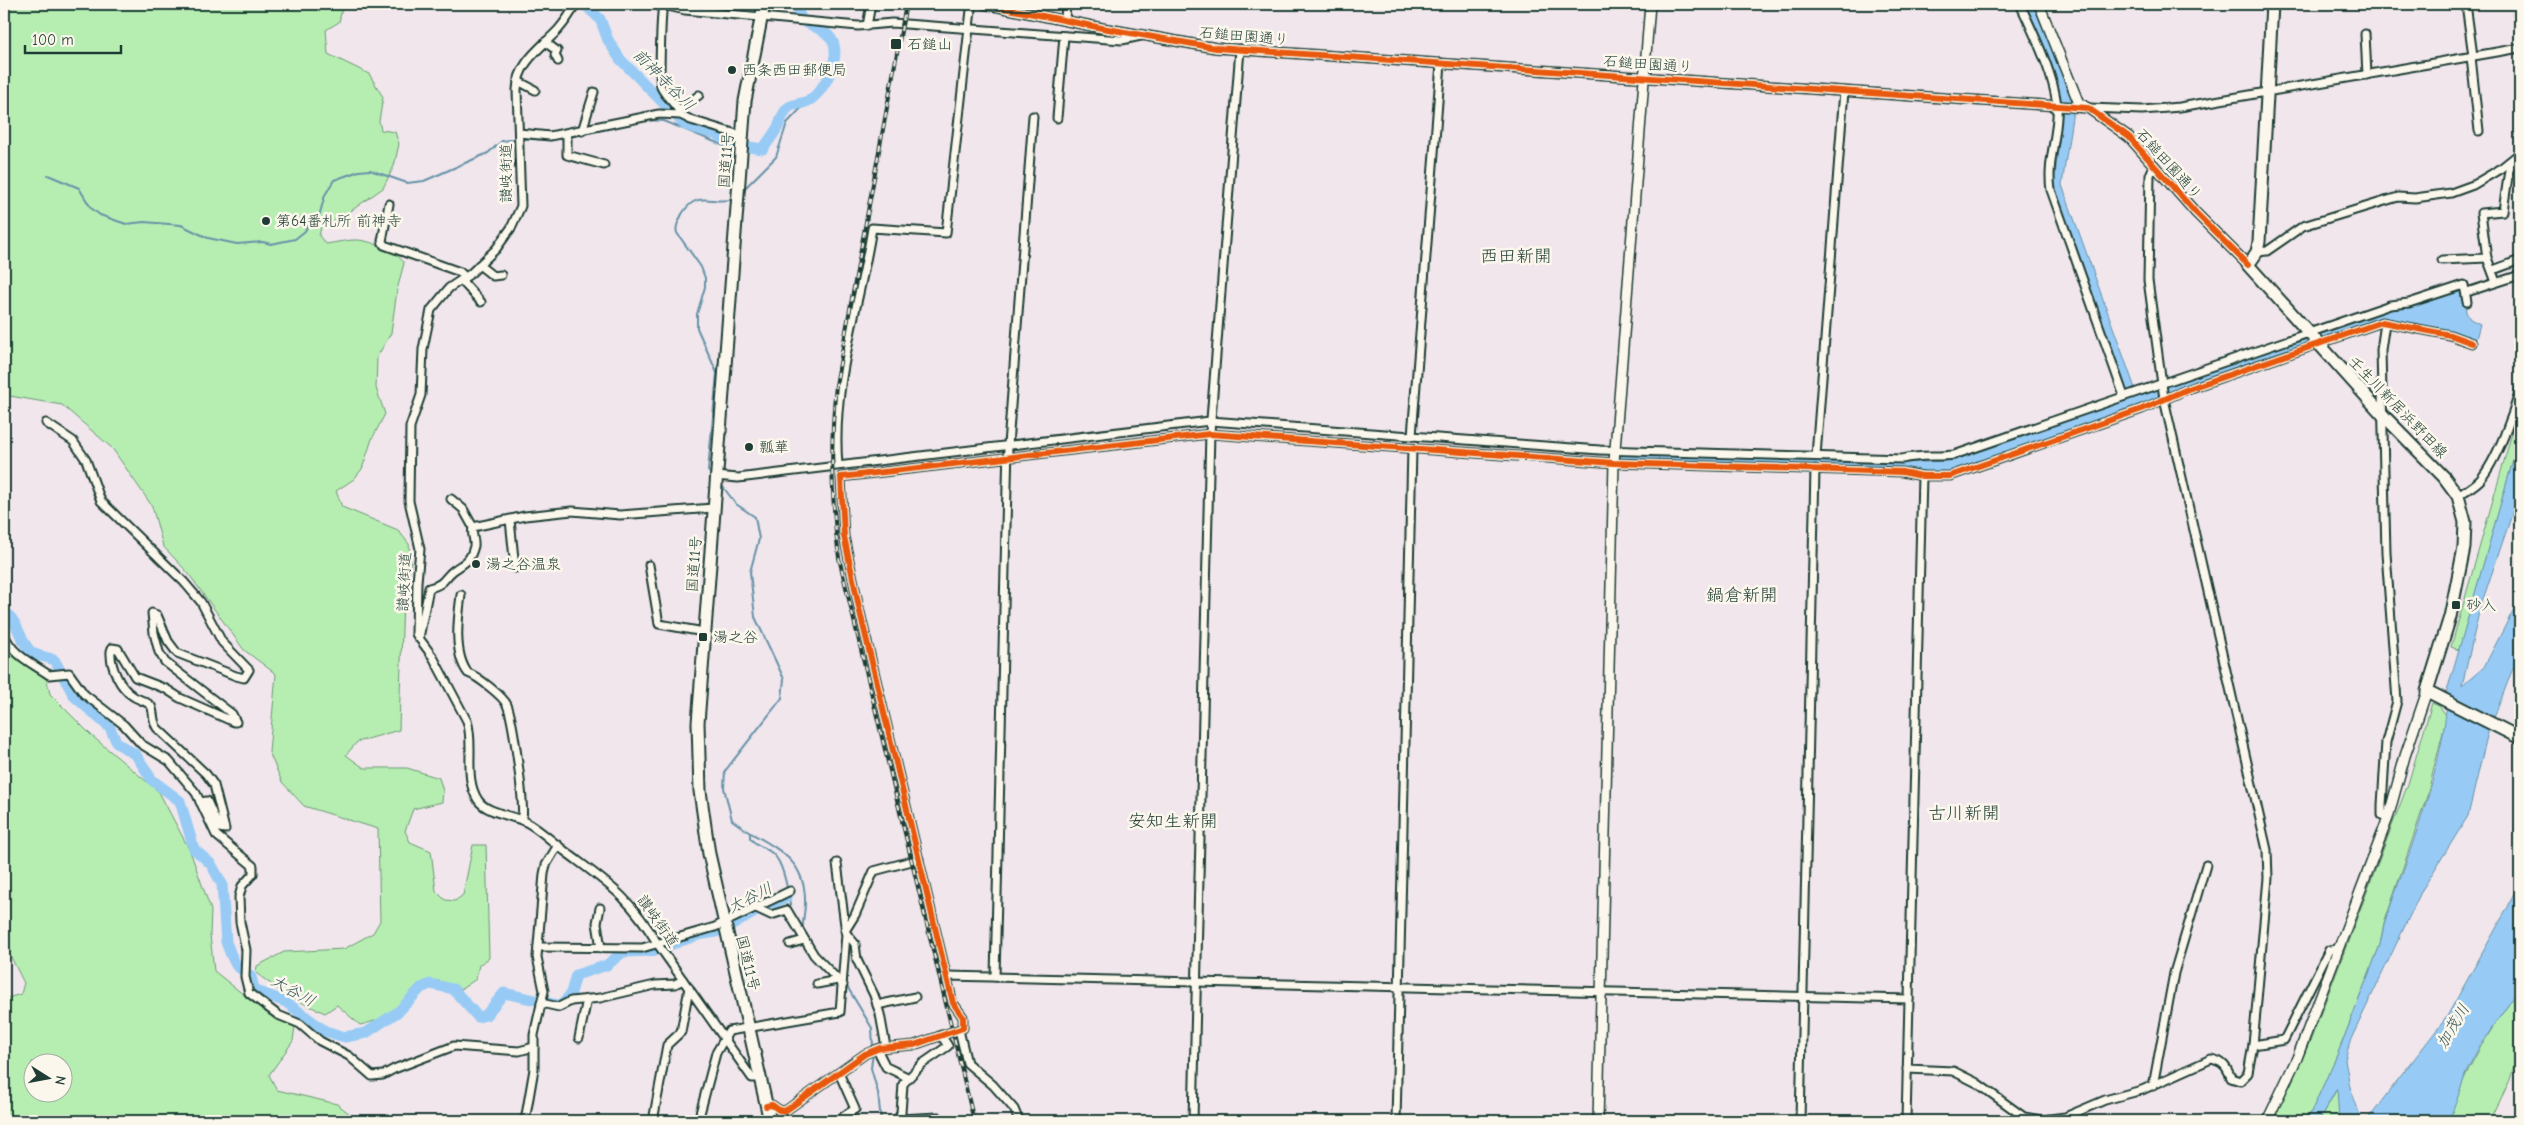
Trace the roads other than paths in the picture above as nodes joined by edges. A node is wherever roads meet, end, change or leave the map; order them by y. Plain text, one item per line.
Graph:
1 (576, 4) edge
2 (764, 4) edge
3 (871, 4) edge
4 (984, 4) edge
5 (1066, 4) edge
6 (1650, 4) edge
7 (2020, 4) edge
8 (2039, 4) edge
9 (2272, 4) edge
10 (2466, 4) edge
11 (661, 5) edge
12 (685, 7) edge
13 (971, 10) dead end
14 (2518, 12) dead end
15 (759, 18) junction
16 (1065, 20) junction
17 (867, 26) junction
18 (2520, 28) edge
19 (969, 29) junction
20 (2365, 34) dead end
21 (1144, 35) junction
22 (1064, 36) junction
23 (545, 42) junction
24 (2520, 48) edge
25 (1240, 49) junction
26 (2472, 56) junction
27 (558, 61) dead end
28 (1441, 63) junction
29 (2367, 75) junction
30 (1644, 77) junction
31 (518, 81) junction
32 (535, 90) dead end
33 (1844, 91) junction
34 (2268, 91) junction
35 (594, 92) dead end
36 (699, 96) dead end
37 (2057, 105) junction
38 (2088, 108) junction
39 (680, 113) junction
40 (1033, 116) dead end
41 (1057, 118) dead end
42 (582, 130) junction
43 (2479, 130) dead end
44 (519, 136) junction
45 (743, 136) junction
46 (567, 137) junction
47 (2519, 154) edge
48 (604, 165) dead end
49 (2154, 165) junction
50 (389, 204) dead end
51 (2257, 252) junction
52 (2488, 258) junction
53 (2442, 260) dead end
54 (2520, 260) edge
55 (479, 265) junction
56 (2248, 265) junction
57 (2493, 270) junction
58 (501, 275) dead end
59 (2520, 275) edge
60 (463, 278) junction
61 (2496, 282) junction
62 (2467, 292) junction
63 (481, 302) dead end
64 (2468, 302) dead end
65 (2385, 323) junction
66 (2308, 333) junction
67 (2472, 343) dead end
68 (2318, 344) junction
69 (2162, 384) junction
70 (2520, 390) edge
71 (2124, 396) junction
72 (2164, 398) junction
73 (2383, 415) junction
74 (46, 423) dead end
75 (1210, 423) junction
76 (1210, 433) junction
77 (1412, 436) junction
78 (1412, 449) junction
79 (1008, 452) junction
80 (1816, 456) junction
81 (1615, 457) junction
82 (838, 465) junction
83 (1815, 469) junction
84 (716, 476) junction
85 (1922, 476) junction
86 (2458, 496) junction
87 (451, 499) dead end
88 (713, 508) junction
89 (510, 520) junction
90 (474, 527) junction
91 (649, 565) dead end
92 (515, 568) dead end
93 (461, 595) dead end
94 (704, 632) junction
95 (4, 634) edge
96 (419, 638) junction
97 (2430, 693) junction
98 (2520, 738) edge
99 (200, 802) junction
100 (2388, 818) junction
101 (522, 820) junction
102 (558, 845) junction
103 (919, 859) junction
104 (837, 863) dead end
105 (2206, 865) dead end
106 (790, 891) dead end
107 (754, 907) junction
108 (600, 908) dead end
109 (723, 924) junction
110 (846, 932) junction
111 (804, 940) junction
112 (790, 944) dead end
113 (538, 947) junction
114 (660, 947) junction
115 (601, 948) junction
116 (2338, 949) junction
117 (947, 976) junction
118 (995, 977) junction
119 (683, 980) junction
120 (1197, 982) junction
121 (841, 983) junction
122 (817, 984) dead end
123 (1399, 986) junction
124 (689, 988) junction
125 (1602, 992) junction
126 (1803, 996) junction
127 (916, 997) dead end
128 (1909, 999) junction
129 (587, 1000) junction
130 (541, 1003) junction
131 (877, 1005) junction
132 (748, 1028) junction
133 (958, 1030) junction
134 (941, 1035) junction
135 (579, 1038) dead end
136 (725, 1040) junction
137 (2253, 1045) junction
138 (534, 1047) junction
139 (886, 1047) junction
140 (877, 1049) junction
141 (1907, 1069) junction
142 (839, 1073) junction
143 (760, 1078) junction
144 (907, 1078) junction
145 (2153, 1086) junction
146 (766, 1106) junction
147 (779, 1110) junction
148 (934, 1119) edge
149 (898, 1120) edge
150 (525, 1121) edge
151 (653, 1121) edge
152 (698, 1121) edge
153 (770, 1121) edge
154 (782, 1121) edge
155 (849, 1121) edge
156 (1019, 1121) edge
157 (1194, 1121) edge
158 (1396, 1121) edge
159 (1598, 1121) edge
160 (1800, 1121) edge
161 (1906, 1121) edge
162 (2267, 1121) edge

1 - 23 street, 讃岐街道
2 - 15 main road, 国道11号
3 - 17 street
4 - 16 street, 石鎚田園通り
5 - 16 street
6 - 30 street
7 - 37 street
8 - 38 street
9 - 34 main road
10 - 26 street
11 - 12 street
11 - 39 street
12 - 15 street
13 - 19 street
14 - 18 street
15 - 17 street
15 - 45 main road, 国道11号
16 - 21 street, 石鎚田園通り
17 - 19 street
19 - 22 street
19 - 82 street
20 - 29 street
21 - 22 street
21 - 25 street, 石鎚田園通り
22 - 41 street
23 - 27 street
23 - 31 street, 讃岐街道
24 - 26 street
25 - 28 street, 石鎚田園通り
25 - 75 street
26 - 29 street
26 - 43 street
28 - 30 street, 石鎚田園通り
28 - 77 street
29 - 34 street
30 - 33 street, 石鎚田園通り
30 - 81 street
31 - 32 street
31 - 44 street, 讃岐街道
33 - 37 street, 石鎚田園通り
33 - 80 street
34 - 38 street
34 - 51 main road
35 - 42 street
36 - 39 street
37 - 38 street, 石鎚田園通り
37 - 71 street
38 - 49 street, 石鎚田園通り
39 - 42 street
39 - 45 street
40 - 79 street
42 - 46 street
44 - 46 street
44 - 55 street, 讃岐街道
45 - 84 main road, 国道11号
46 - 48 street
47 - 51 street
47 - 52 street
49 - 56 street, 石鎚田園通り
49 - 69 street
50 - 60 street
51 - 56 main road
52 - 53 street
52 - 57 street
54 - 57 street
55 - 58 street
55 - 60 street, 讃岐街道
56 - 66 main road, 壬生川新居浜野田線
57 - 61 street
59 - 61 street
60 - 63 street
60 - 96 street, 讃岐街道
61 - 62 street
62 - 64 street
62 - 66 street
65 - 67 street
65 - 68 street
65 - 73 street
66 - 68 main road, 壬生川新居浜野田線
66 - 69 street
68 - 72 street
68 - 73 main road, 壬生川新居浜野田線
69 - 71 street
69 - 72 street
70 - 86 street
71 - 80 street
72 - 85 street
72 - 137 street
73 - 86 main road, 壬生川新居浜野田線
73 - 100 street
74 - 99 street
75 - 76 street
75 - 77 street
75 - 79 street
76 - 78 street
76 - 79 street
76 - 120 street
77 - 81 street
78 - 81 street
78 - 123 street
79 - 82 street
79 - 103 street
79 - 118 street
80 - 81 street
81 - 83 street
81 - 125 street
82 - 84 street
83 - 85 street
83 - 126 street
84 - 88 main road, 国道11号
85 - 128 street
86 - 97 main road, 壬生川新居浜野田線
87 - 90 street
88 - 89 street
88 - 94 main road, 国道11号
89 - 90 street
89 - 92 street
90 - 96 street
91 - 94 street
93 - 101 street
94 - 109 main road, 国道11号
95 - 99 street
96 - 101 street, 讃岐街道
97 - 98 main road
97 - 100 street
99 - 138 street
100 - 116 street
101 - 102 street, 讃岐街道
102 - 113 street
102 - 114 street, 讃岐街道
103 - 110 street
103 - 117 street
104 - 110 street
105 - 145 street
106 - 107 street
107 - 109 street
107 - 111 street
108 - 115 street
109 - 114 street
109 - 132 main road, 国道11号
110 - 121 street
110 - 131 street
111 - 112 street
111 - 121 street
113 - 115 street
113 - 130 street
114 - 115 street
114 - 119 street, 讃岐街道
116 - 137 street
116 - 162 street
117 - 118 street
117 - 133 street
118 - 120 street
119 - 124 street, 讃岐街道
119 - 129 street
120 - 123 street
120 - 157 street
121 - 122 street
121 - 132 street
123 - 125 street
123 - 158 street
124 - 136 street, 讃岐街道
124 - 151 street
125 - 126 street
125 - 159 street
126 - 128 street
126 - 160 street
127 - 131 street
128 - 141 street
129 - 130 street
129 - 135 street
130 - 138 street
131 - 139 street
132 - 136 street
132 - 143 main road, 国道11号
133 - 134 street
133 - 156 street
134 - 139 street
134 - 144 street
136 - 143 street, 讃岐街道
136 - 152 street
137 - 145 street
138 - 150 street
139 - 140 street
140 - 142 street
140 - 144 street
141 - 145 street
141 - 161 street
142 - 147 street
142 - 155 street
143 - 146 main road, 国道11号
144 - 149 street
146 - 147 street
146 - 153 main road, 国道11号
147 - 154 street
148 - 149 street

